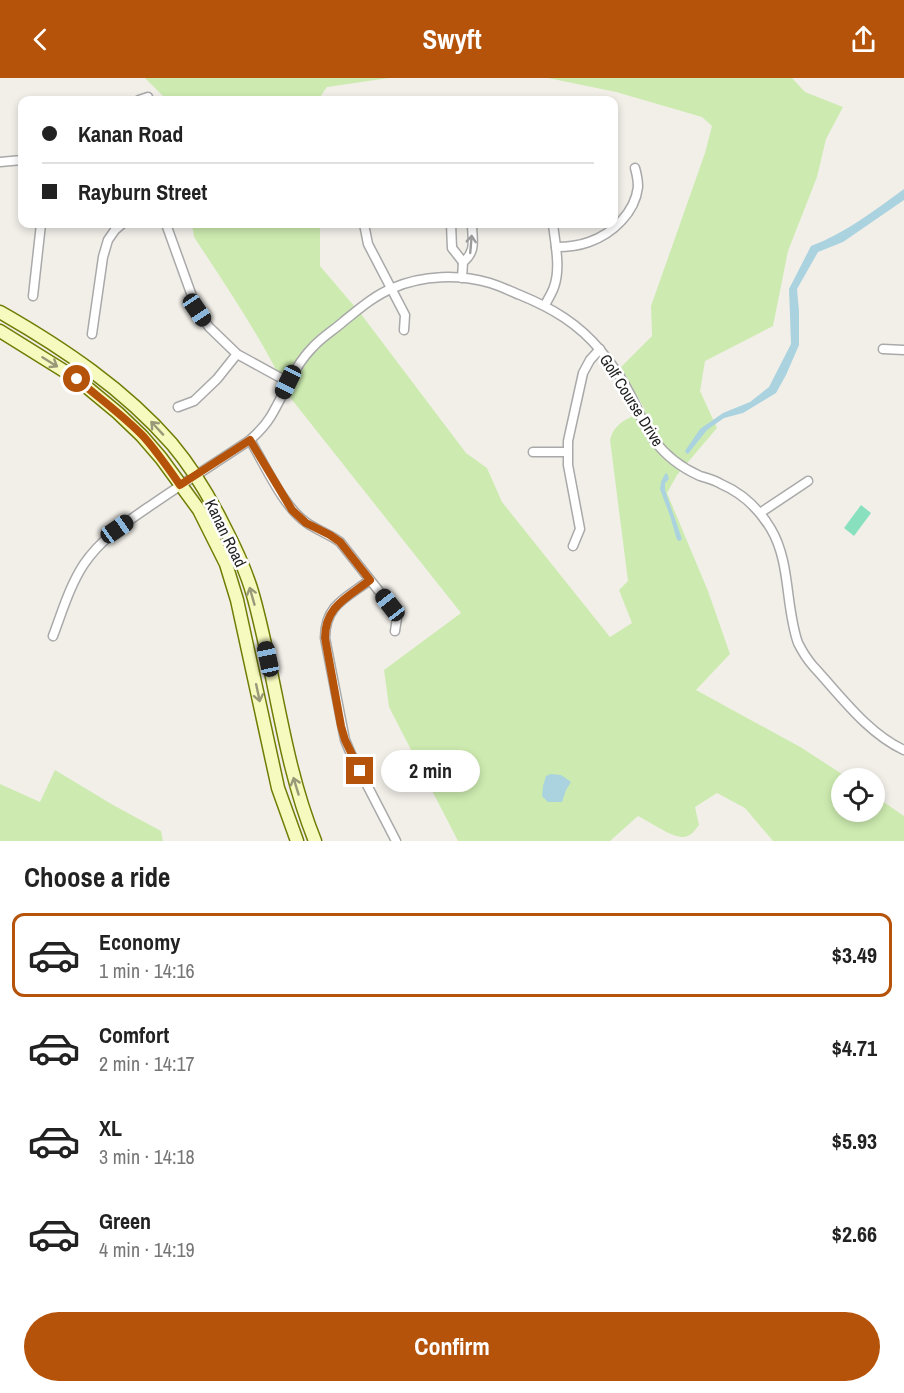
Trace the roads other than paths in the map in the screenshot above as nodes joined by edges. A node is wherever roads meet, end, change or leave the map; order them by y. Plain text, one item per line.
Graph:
1 (18, 160) edge
2 (0, 162) edge
3 (635, 168) dead end
4 (618, 224) edge
5 (41, 228) edge
6 (118, 228) edge
7 (167, 228) edge
8 (365, 228) edge
9 (451, 228) edge
10 (471, 228) edge
11 (554, 228) edge
12 (614, 228) edge
13 (556, 247) junction
14 (463, 262) junction
15 (462, 278) junction
16 (391, 288) junction
17 (33, 296) dead end
18 (545, 305) junction
19 (0, 312) edge
20 (404, 330) dead end
21 (0, 331) edge
22 (92, 333) dead end
23 (600, 349) junction
24 (883, 349) dead end
25 (904, 350) edge
26 (237, 354) junction
27 (288, 382) junction
28 (178, 407) dead end
29 (250, 440) junction
30 (533, 452) dead end
31 (567, 452) junction
32 (195, 476) junction
33 (808, 481) dead end
34 (180, 485) junction
35 (760, 513) junction
36 (573, 546) dead end
37 (370, 580) junction
38 (395, 631) dead end
39 (53, 636) dead end
40 (904, 750) edge
41 (297, 841) edge
42 (315, 841) edge
43 (396, 841) edge

1 - 2 street
3 - 4 street
5 - 17 street
6 - 22 street
7 - 26 street
8 - 16 street
9 - 14 street
14 -> 10 street
11 - 13 street
12 - 13 street
13 - 18 street
14 - 15 street
15 - 16 street, Golf Course Drive
15 - 18 street, Golf Course Drive
16 - 20 street
16 - 27 street, Golf Course Drive
18 - 23 street, Golf Course Drive
32 -> 19 main road, Kanan Road
21 -> 34 main road, Kanan Road
23 - 31 street
23 - 35 street, Golf Course Drive
24 - 25 street
26 - 27 street
26 - 28 street
27 - 29 street, Golf Course Drive
29 - 32 street, Golf Course Drive
29 - 37 street
30 - 31 street
31 - 36 street
32 - 34 street, Golf Course Drive
42 -> 32 main road, Kanan Road
33 - 35 street
34 - 39 street, Golf Course Drive
34 -> 41 main road, Kanan Road
35 - 40 street, Golf Course Drive
37 - 38 street
37 - 43 street

